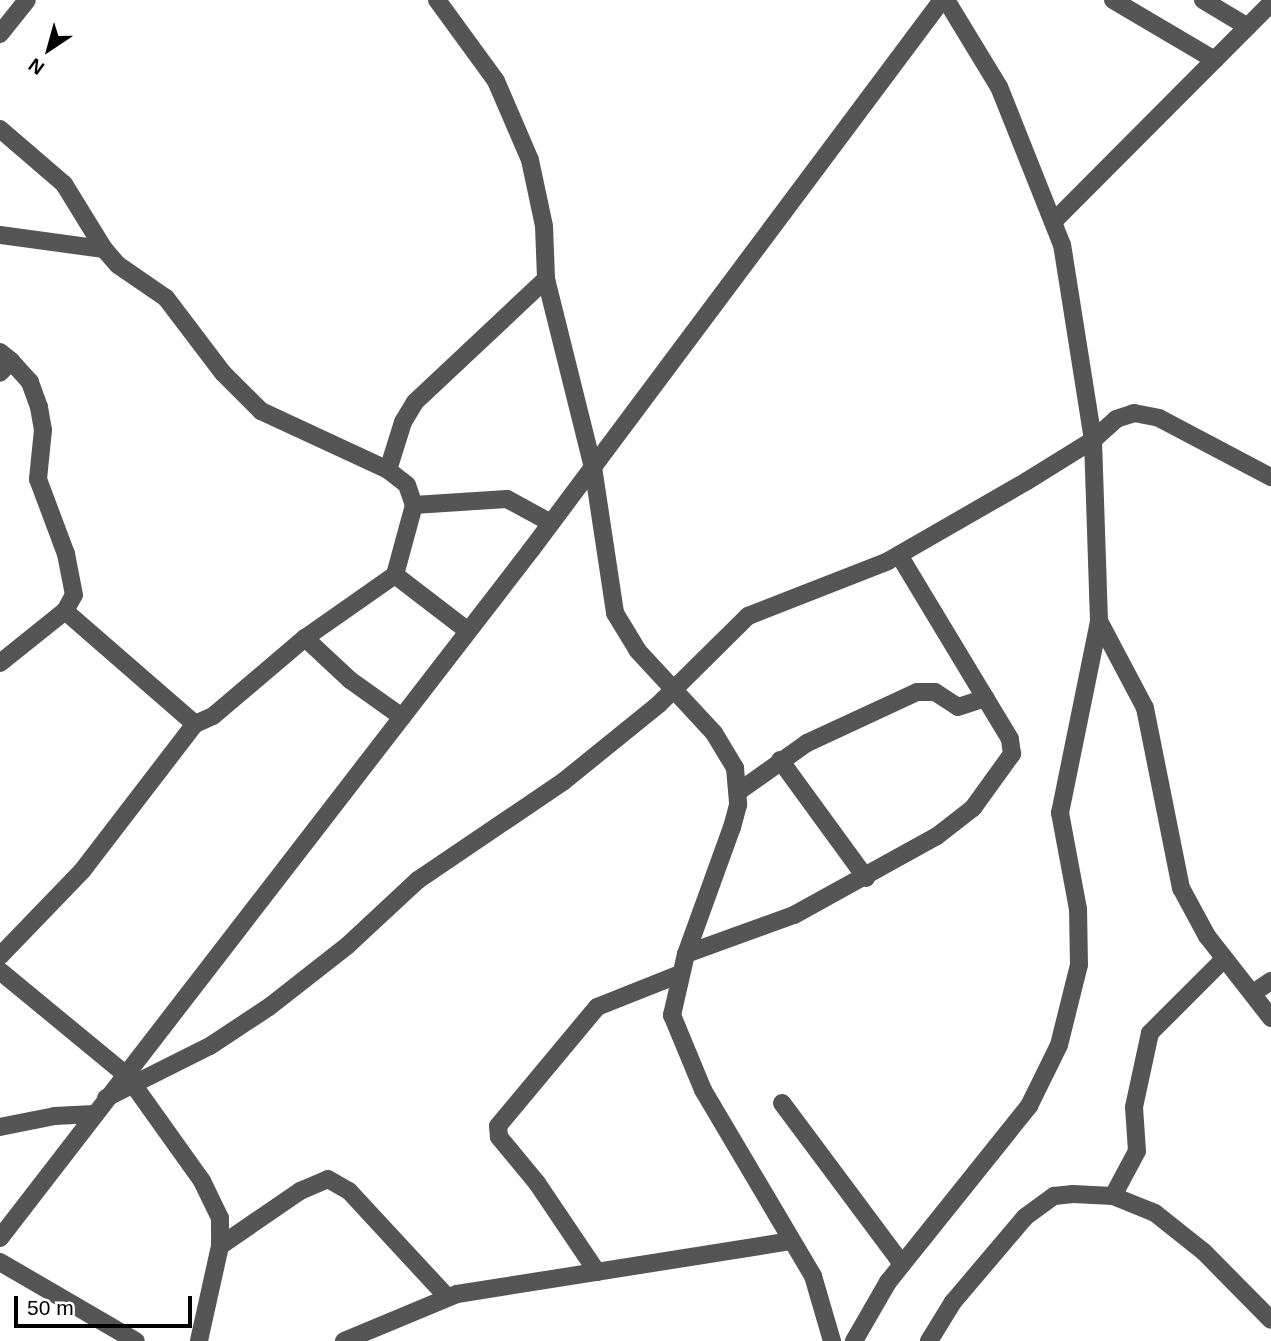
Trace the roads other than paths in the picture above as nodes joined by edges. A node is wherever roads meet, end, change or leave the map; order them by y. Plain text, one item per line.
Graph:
1 (27, 0) edge
2 (437, 0) edge
3 (944, 0) edge
4 (1114, 0) edge
5 (1203, 0) edge
6 (1271, 3) edge
7 (1248, 27) junction
8 (0, 34) edge
9 (1215, 60) junction
10 (0, 129) edge
11 (1053, 222) junction
12 (0, 235) edge
13 (104, 249) junction
14 (546, 279) junction
15 (4, 362) edge
16 (1093, 440) junction
17 (593, 467) junction
18 (388, 470) junction
19 (1271, 477) edge
20 (414, 505) junction
21 (551, 523) junction
22 (899, 555) junction
23 (395, 575) junction
24 (65, 611) junction
25 (1098, 621) junction
26 (468, 631) junction
27 (305, 638) junction
28 (0, 663) edge
29 (674, 690) junction
30 (986, 698) junction
31 (402, 717) junction
32 (195, 724) junction
33 (780, 760) junction
34 (738, 792) junction
35 (866, 878) junction
36 (686, 954) junction
37 (0, 956) edge
38 (1224, 960) junction
39 (0, 971) edge
40 (680, 974) junction
41 (1271, 981) edge
42 (1253, 993) junction
43 (1271, 1018) edge
44 (130, 1081) junction
45 (782, 1103) dead end
46 (94, 1114) junction
47 (0, 1127) edge
48 (1113, 1196) junction
49 (0, 1238) edge
50 (792, 1241) junction
51 (220, 1245) junction
52 (0, 1262) edge
53 (902, 1264) junction
54 (597, 1272) junction
55 (447, 1297) junction
56 (1271, 1320) edge
57 (858, 1335) edge
58 (136, 1341) edge
59 (199, 1341) edge
60 (344, 1341) edge
61 (832, 1341) edge
62 (877, 1341) edge
63 (929, 1341) edge

1 - 8 street
2 - 14 street
3 - 11 street
3 - 17 street
4 - 9 street
5 - 7 street
6 - 7 street
7 - 9 street
9 - 11 street
10 - 13 street
11 - 16 street
12 - 13 street
13 - 18 street
14 - 17 street
14 - 18 street
15 - 24 street
16 - 19 street
16 - 22 street
16 - 25 street
17 - 21 street
17 - 29 street
18 - 20 street
20 - 21 street
20 - 23 street
21 - 26 street
22 - 29 street
22 - 30 street
23 - 26 street
23 - 27 street
24 - 28 street
24 - 32 street
25 - 38 street
25 - 53 street
26 - 31 street
27 - 31 street
27 - 32 street
29 - 34 street
29 - 44 street
30 - 33 street
30 - 35 street
31 - 44 street
32 - 37 street
33 - 34 street
33 - 35 street
34 - 36 street
35 - 36 street
36 - 40 street
38 - 42 street
38 - 48 street
39 - 44 street
40 - 50 street
40 - 54 street
41 - 42 street
42 - 43 street
44 - 46 street
44 - 51 street
45 - 53 street
46 - 47 street
46 - 49 street
48 - 56 street
48 - 63 street
50 - 54 street
50 - 61 street
51 - 55 street
51 - 59 street
52 - 58 street
53 - 57 street
54 - 55 street
55 - 60 street
57 - 62 street

